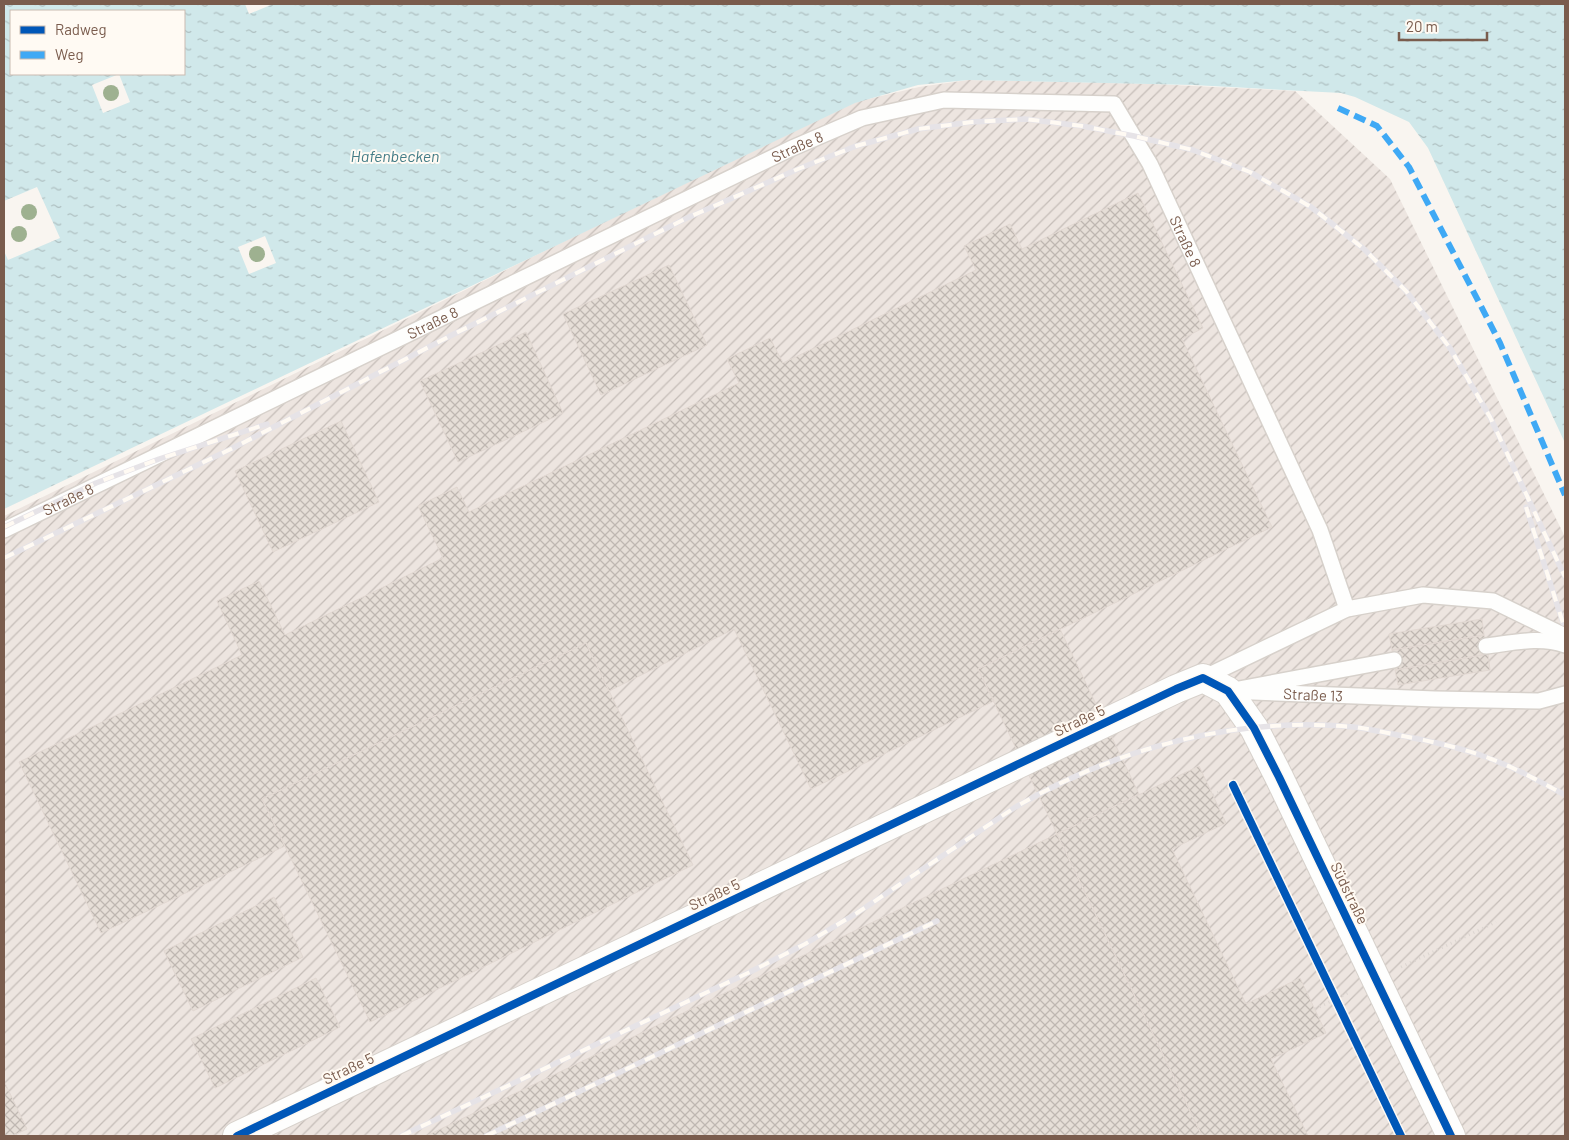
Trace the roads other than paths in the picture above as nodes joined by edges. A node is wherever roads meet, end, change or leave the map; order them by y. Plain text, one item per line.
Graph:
1 (4, 530) edge
2 (1347, 609) junction
3 (1565, 636) edge
4 (1565, 645) edge
5 (1486, 646) dead end
6 (1394, 660) dead end
7 (1203, 678) junction
8 (1228, 691) junction
9 (1565, 694) edge
10 (237, 1136) edge
11 (1451, 1136) edge

1 - 2 lane, Straße 8
2 - 3 lane
2 - 7 lane
4 - 5 lane
6 - 8 lane, Straße 13
7 - 8 street, Südstraße
7 - 10 street, Straße 5
8 - 9 lane, Straße 13
8 - 11 street, Südstraße

